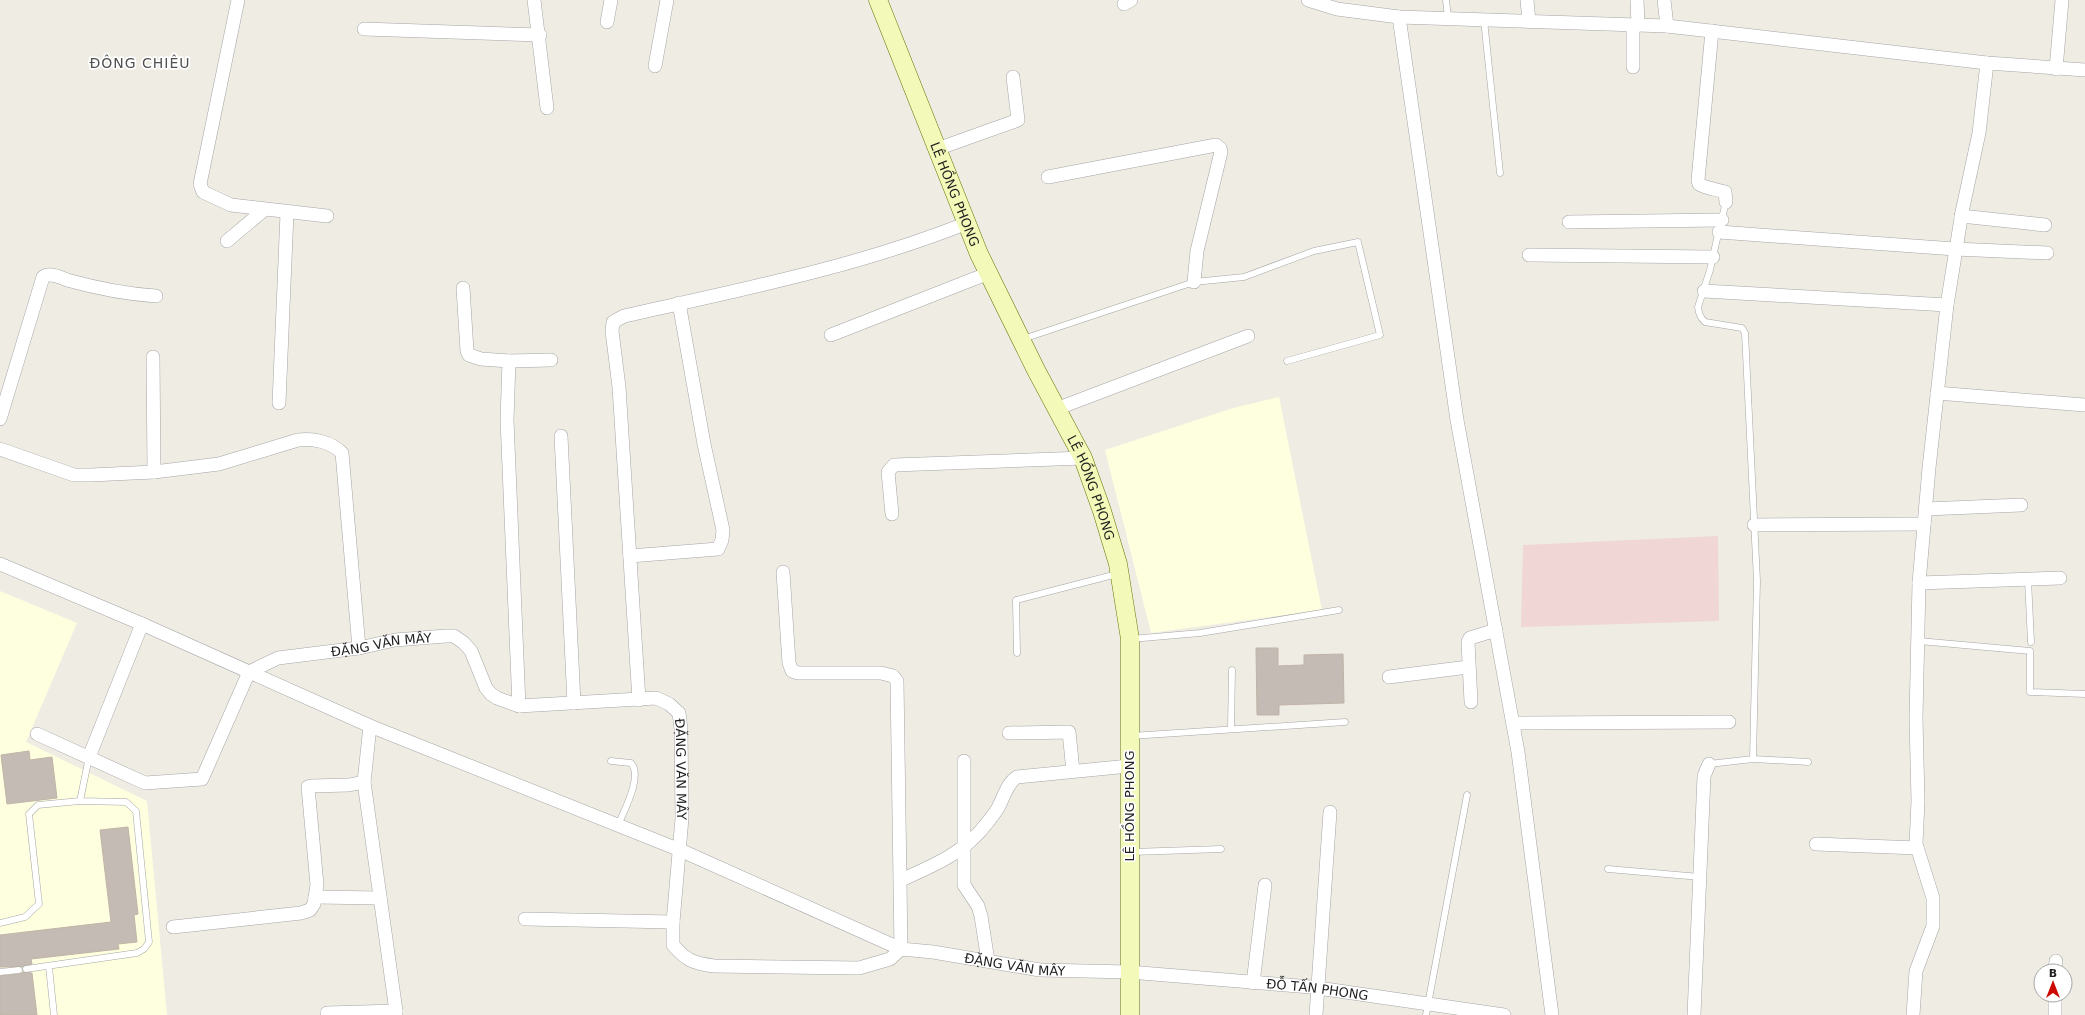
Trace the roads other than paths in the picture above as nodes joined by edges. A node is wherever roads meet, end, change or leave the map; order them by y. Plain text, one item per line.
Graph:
1 (238, 0) edge
2 (534, 0) edge
3 (611, 0) edge
4 (667, 0) edge
5 (878, 0) edge
6 (1310, 0) edge
7 (1446, 0) edge
8 (1527, 0) edge
9 (1637, 0) edge
10 (1664, 0) edge
11 (2062, 0) edge
12 (1399, 17) junction
13 (1448, 18) junction
14 (1484, 20) junction
15 (1529, 21) junction
16 (607, 22) dead end
17 (1636, 25) junction
18 (1667, 26) junction
19 (364, 29) dead end
20 (1712, 31) junction
21 (540, 35) junction
22 (1987, 63) junction
23 (654, 66) dead end
24 (1632, 67) dead end
25 (2056, 69) junction
26 (2085, 70) edge
27 (1014, 77) dead end
28 (547, 108) dead end
29 (937, 149) junction
30 (1500, 173) dead end
31 (1048, 177) dead end
32 (1726, 202) joint
33 (264, 210) junction
34 (287, 213) junction
35 (327, 216) dead end
36 (1961, 216) junction
37 (1569, 222) dead end
38 (967, 223) junction
39 (2045, 225) dead end
40 (1720, 226) junction
41 (227, 242) dead end
42 (1955, 249) junction
43 (2047, 253) dead end
44 (1529, 255) dead end
45 (1713, 257) junction
46 (989, 273) junction
47 (1194, 282) junction
48 (463, 288) dead end
49 (1704, 291) junction
50 (156, 296) dead end
51 (680, 303) junction
52 (1947, 305) junction
53 (831, 335) dead end
54 (1248, 336) dead end
55 (1021, 340) junction
56 (154, 357) dead end
57 (551, 360) dead end
58 (509, 361) junction
59 (1287, 361) dead end
60 (1937, 393) junction
61 (279, 403) dead end
62 (2084, 405) dead end
63 (1056, 409) junction
64 (0, 419) edge
65 (561, 436) dead end
66 (0, 449) edge
67 (1083, 458) junction
68 (154, 472) junction
69 (2022, 505) dead end
70 (1926, 509) junction
71 (892, 514) dead end
72 (1924, 524) junction
73 (1754, 525) junction
74 (630, 556) junction
75 (0, 564) edge
76 (783, 572) dead end
77 (1121, 574) junction
78 (2060, 578) dead end
79 (2028, 580) junction
80 (1919, 583) junction
81 (1339, 610) dead end
82 (142, 624) junction
83 (1496, 630) junction
84 (1130, 639) junction
85 (1919, 641) junction
86 (2031, 642) dead end
87 (359, 648) junction
88 (1017, 653) dead end
89 (1468, 668) junction
90 (1232, 670) dead end
91 (249, 672) junction
92 (1389, 677) dead end
93 (2085, 694) edge
94 (639, 700) junction
95 (1471, 702) dead end
96 (574, 703) junction
97 (519, 706) junction
98 (1345, 722) dead end
99 (1728, 722) dead end
100 (1513, 723) junction
101 (370, 726) junction
102 (1231, 728) junction
103 (1009, 733) dead end
104 (37, 734) dead end
105 (1129, 736) junction
106 (88, 757) junction
107 (1753, 759) junction
108 (611, 761) dead end
109 (964, 761) dead end
110 (1808, 762) dead end
111 (1709, 764) joint
112 (1129, 766) junction
113 (1073, 771) junction
114 (364, 782) junction
115 (1467, 795) dead end
116 (80, 801) junction
117 (1330, 812) dead end
118 (618, 825) junction
119 (1816, 844) dead end
120 (965, 846) junction
121 (1917, 848) junction
122 (1221, 849) dead end
123 (680, 850) junction
124 (1129, 852) junction
125 (1608, 869) dead end
126 (1700, 878) junction
127 (901, 880) junction
128 (1265, 885) dead end
129 (315, 897) junction
130 (380, 898) junction
131 (525, 919) dead end
132 (673, 922) junction
133 (0, 923) edge
134 (173, 927) dead end
135 (901, 949) junction
136 (988, 962) junction
137 (49, 967) junction
138 (26, 969) dead end
139 (18, 970) dead end
140 (0, 972) edge
141 (1129, 972) junction
142 (1253, 983) junction
143 (1319, 989) junction
144 (2055, 1003) edge
145 (1427, 1010) edge
146 (327, 1013) dead end
147 (396, 1013) edge
148 (54, 1015) edge
149 (1130, 1015) edge
150 (1316, 1015) edge
151 (1504, 1015) edge
152 (1552, 1015) edge
153 (1694, 1015) edge
154 (1913, 1015) edge
155 (2055, 1015) edge

1 - 33 street
2 - 21 street
3 - 16 street
4 - 23 street
5 - 29 main road, LÊ HỒNG PHONG
6 - 12 street
7 - 13 lane
8 - 15 street
9 - 17 street
10 - 18 street
11 - 25 street
12 - 13 street
12 - 83 street
13 - 14 street
14 - 15 street
14 - 30 lane
15 - 17 street
17 - 18 street
17 - 24 street
18 - 20 street
19 - 21 street
20 - 22 street
20 - 32 street
21 - 28 street
22 - 25 street
22 - 36 street
25 - 26 street
27 - 29 street
29 - 38 main road, LÊ HỒNG PHONG
31 - 47 street
32 - 40 lane
33 - 34 street
33 - 41 street
34 - 35 street
34 - 61 street
36 - 39 street
36 - 42 street
37 - 40 street
38 - 46 main road, LÊ HỒNG PHONG
38 - 51 street
40 - 42 street
40 - 45 lane
42 - 43 street
42 - 52 street
44 - 45 street
45 - 49 lane
46 - 53 street
46 - 55 main road, LÊ HỒNG PHONG
47 - 55 lane
47 - 59 lane
48 - 58 street
49 - 52 street
49 - 73 lane
50 - 64 street
51 - 74 street
51 - 74 street
52 - 60 street
54 - 63 street
55 - 63 main road, LÊ HỒNG PHONG
56 - 68 street
57 - 58 street
58 - 97 street
60 - 62 street
60 - 70 street
63 - 67 main road, LÊ HỒNG PHONG
65 - 96 street
66 - 68 street
67 - 71 street
67 - 77 main road, LÊ HỒNG PHONG
68 - 87 street
69 - 70 street
70 - 72 street
72 - 73 street
72 - 80 street
73 - 107 lane
74 - 94 street
75 - 82 street, ĐẶNG VĂN MÂY
76 - 127 street
77 - 84 main road, LÊ HỒNG PHONG
77 - 88 lane
78 - 79 street
79 - 80 street
79 - 86 lane
80 - 85 street
81 - 84 lane
82 - 91 street, ĐẶNG VĂN MÂY
82 - 106 street
83 - 89 street
83 - 100 street
84 - 105 main road, LÊ HỒNG PHONG
85 - 93 lane
85 - 121 street
87 - 91 street, ĐẶNG VĂN MÂY
87 - 97 street, ĐẶNG VĂN MÂY
89 - 92 street
89 - 95 street
90 - 102 lane
91 - 101 street, ĐẶNG VĂN MÂY
91 - 106 street
94 - 96 street, ĐẶNG VĂN MÂY
94 - 123 street, ĐẶNG VĂN MÂY
96 - 97 street, ĐẶNG VĂN MÂY
98 - 102 lane
99 - 100 street
100 - 152 street
101 - 114 street
101 - 118 street, ĐẶNG VĂN MÂY
102 - 105 lane
103 - 113 street
104 - 106 street
105 - 112 main road, LÊ HỒNG PHONG
106 - 116 lane
107 - 110 lane
107 - 111 lane
108 - 118 lane
109 - 120 street
111 - 126 street
112 - 113 street
112 - 124 main road, LÊ HỒNG PHONG
113 - 120 street
114 - 129 street
114 - 130 street
115 - 145 lane
116 - 133 lane
116 - 137 lane
117 - 143 street
118 - 123 street, ĐẶNG VĂN MÂY
119 - 121 street
120 - 127 street
120 - 136 street
121 - 154 street
122 - 124 lane
123 - 132 street, ĐẶNG VĂN MÂY
123 - 135 street, ĐẶNG VĂN MÂY
124 - 141 main road, LÊ HỒNG PHONG
125 - 126 lane
126 - 153 street
127 - 135 street
128 - 142 street
129 - 130 street
129 - 134 street
130 - 147 street
131 - 132 street
132 - 135 street, ĐẶNG VĂN MÂY
135 - 136 street, ĐẶNG VĂN MÂY
136 - 141 street, ĐẶNG VĂN MÂY
137 - 138 lane
137 - 148 lane
139 - 140 lane
141 - 142 street, ĐỖ TẤN PHONG
141 - 149 main road, LÊ HỒNG PHONG
142 - 143 street, ĐỖ TẤN PHONG
143 - 145 street, ĐỖ TẤN PHONG
143 - 150 street
144 - 155 street
145 - 151 street, ĐỖ TẤN PHONG
146 - 147 street

